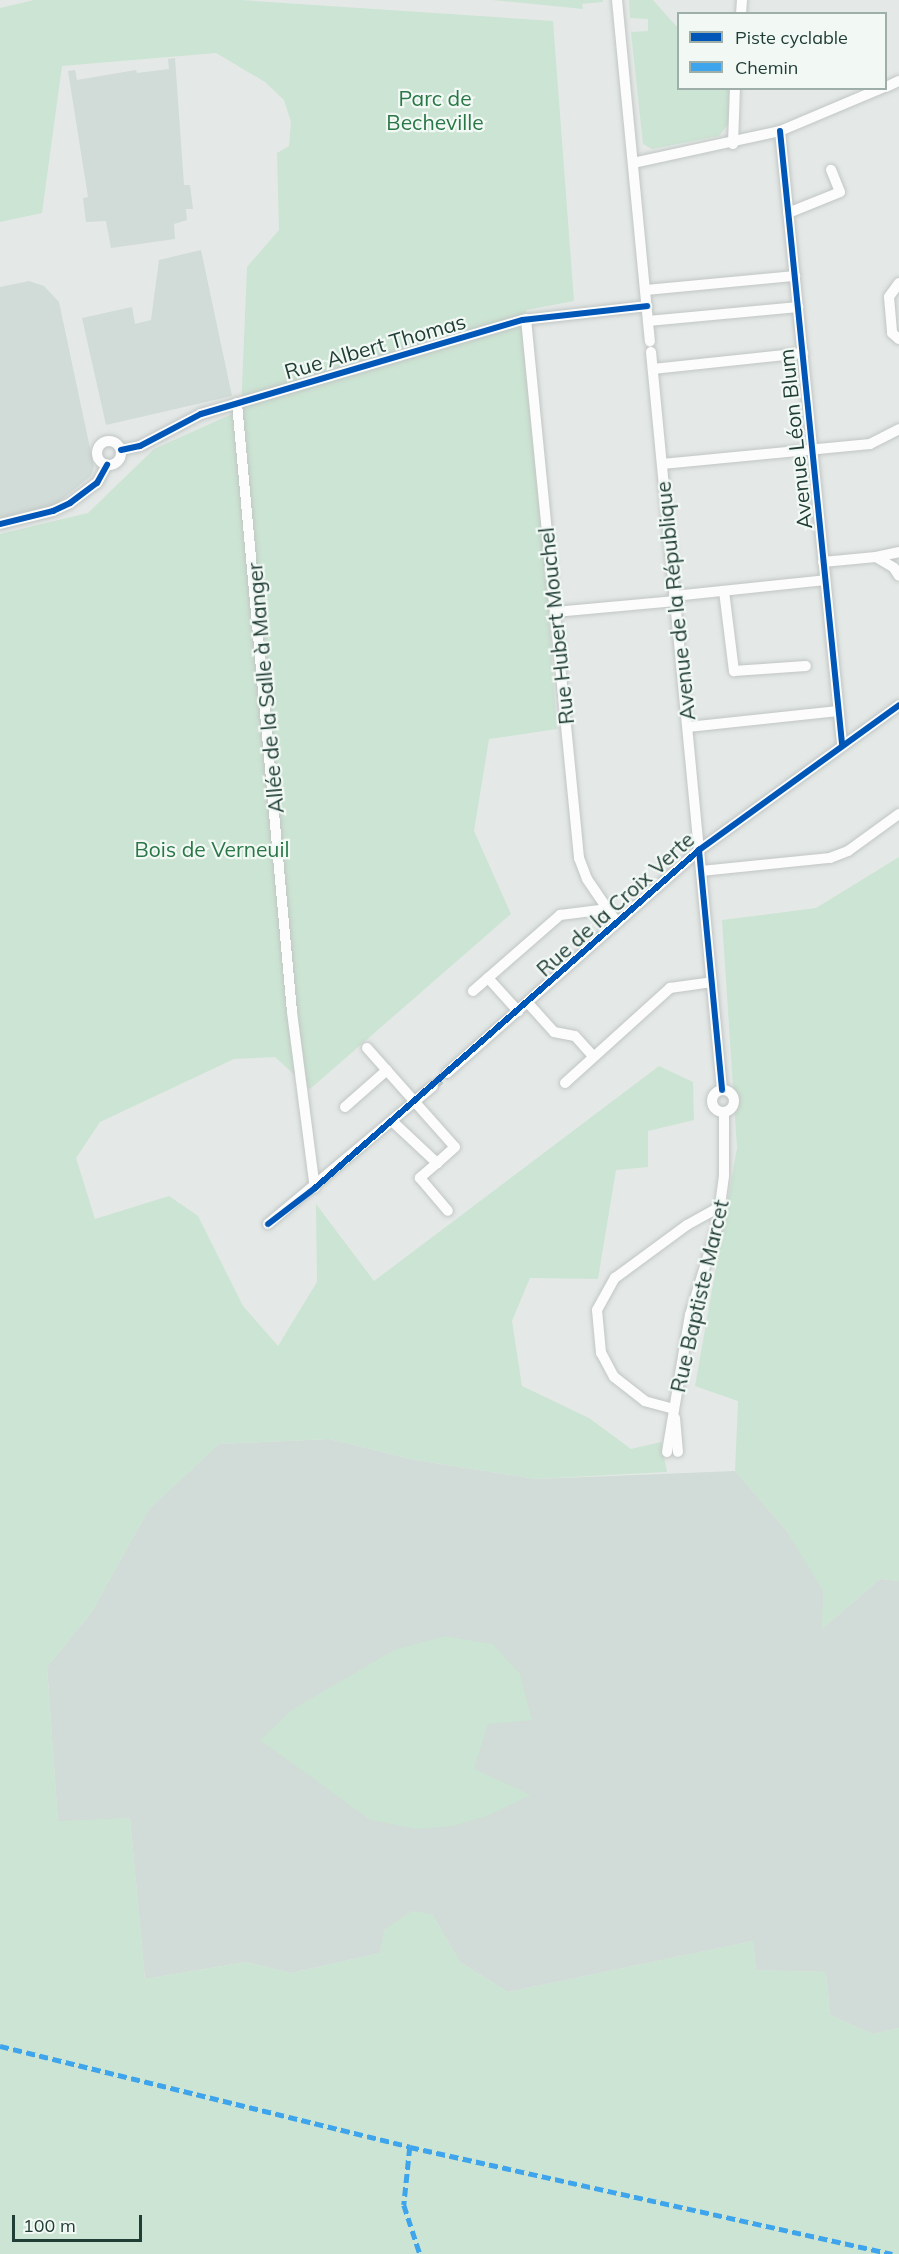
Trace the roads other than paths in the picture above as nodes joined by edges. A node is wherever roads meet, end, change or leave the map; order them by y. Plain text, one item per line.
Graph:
1 (617, 0) edge
2 (735, 90) edge
3 (879, 90) edge
4 (780, 131) junction
5 (733, 144) junction
6 (633, 163) junction
7 (831, 170) dead end
8 (788, 213) junction
9 (795, 276) junction
10 (899, 283) edge
11 (646, 290) junction
12 (647, 306) junction
13 (798, 307) junction
14 (526, 319) junction
15 (648, 321) junction
16 (899, 339) edge
17 (803, 353) junction
18 (653, 369) junction
19 (237, 403) junction
20 (899, 429) edge
21 (121, 450) junction
22 (812, 451) junction
23 (662, 464) junction
24 (107, 465) junction
25 (0, 524) edge
26 (899, 552) edge
27 (876, 557) junction
28 (823, 562) junction
29 (899, 576) edge
30 (825, 580) junction
31 (724, 591) junction
32 (675, 599) junction
33 (555, 612) junction
34 (806, 666) dead end
35 (899, 705) edge
36 (838, 711) junction
37 (688, 727) junction
38 (842, 744) junction
39 (899, 814) edge
40 (699, 850) junction
41 (701, 871) junction
42 (608, 909) junction
43 (617, 923) junction
44 (488, 978) junction
45 (711, 982) junction
46 (473, 991) dead end
47 (528, 1003) junction
48 (518, 1011) junction
49 (368, 1048) dead end
50 (593, 1056) junction
51 (387, 1070) junction
52 (447, 1073) tunnel mouth
53 (565, 1083) dead end
54 (433, 1086) tunnel mouth
55 (415, 1101) junction
56 (345, 1107) dead end
57 (392, 1121) junction
58 (437, 1163) junction
59 (315, 1188) junction
60 (720, 1207) junction
61 (448, 1211) dead end
62 (268, 1224) dead end
63 (674, 1409) junction
64 (672, 1452) dead end

1 - 6 street, Avenue de la République
2 - 5 street
3 - 4 street
4 - 5 street
4 - 8 street, Avenue Léon Blum
5 - 6 street
6 - 11 street, Avenue de la République
7 - 8 street
8 - 9 street, Avenue Léon Blum
9 - 11 street
9 - 13 street, Avenue Léon Blum
10 - 16 street
11 - 12 street, Avenue de la République
12 - 14 street, Rue Albert Thomas
12 - 15 street, Avenue de la République
13 - 15 street
13 - 17 street, Avenue Léon Blum
14 - 19 street, Rue Albert Thomas
14 - 33 street, Rue Hubert Mouchel
15 - 18 street, Avenue de la République
17 - 18 street
17 - 22 street, Avenue Léon Blum
18 - 23 street, Avenue de la République
19 - 21 street, Rue Albert Thomas
19 - 59 street, Allée de la Salle à Manger
20 - 22 street
21 - 24 street
21 - 24 street
22 - 23 street
22 - 28 street, Avenue Léon Blum
23 - 32 street, Avenue de la République
24 - 25 street
26 - 27 street
27 - 28 street
27 - 29 street
28 - 30 street, Avenue Léon Blum
30 - 31 street
30 - 36 street, Avenue Léon Blum
31 - 32 street
31 - 34 street
32 - 33 street
32 - 37 street, Avenue de la République
33 - 42 street, Rue Hubert Mouchel
35 - 38 street, Rue de la Croix Verte
36 - 37 street
36 - 38 street, Avenue Léon Blum
37 - 40 street, Avenue de la République
38 - 40 street, Rue de la Croix Verte
39 - 41 street
40 - 41 street, Rue Baptiste Marcet
40 - 43 street, Rue de la Croix Verte
41 - 45 street, Rue Baptiste Marcet
42 - 43 street, Rue Hubert Mouchel
42 - 44 street
43 - 47 street, Rue de la Croix Verte
44 - 46 street
44 - 48 street
45 - 50 street
45 - 60 street, Rue Baptiste Marcet
47 - 48 street, Rue de la Croix Verte
47 - 50 street
48 - 52 street, Rue de la Croix Verte
49 - 51 street
50 - 53 street
51 - 55 street
51 - 56 street
54 - 55 street
55 - 57 street
55 - 58 street
57 - 58 street
57 - 59 street
58 - 61 street
59 - 62 street
60 - 63 street, Rue Baptiste Marcet
60 - 63 street
63 - 64 street, Rue Baptiste Marcet

